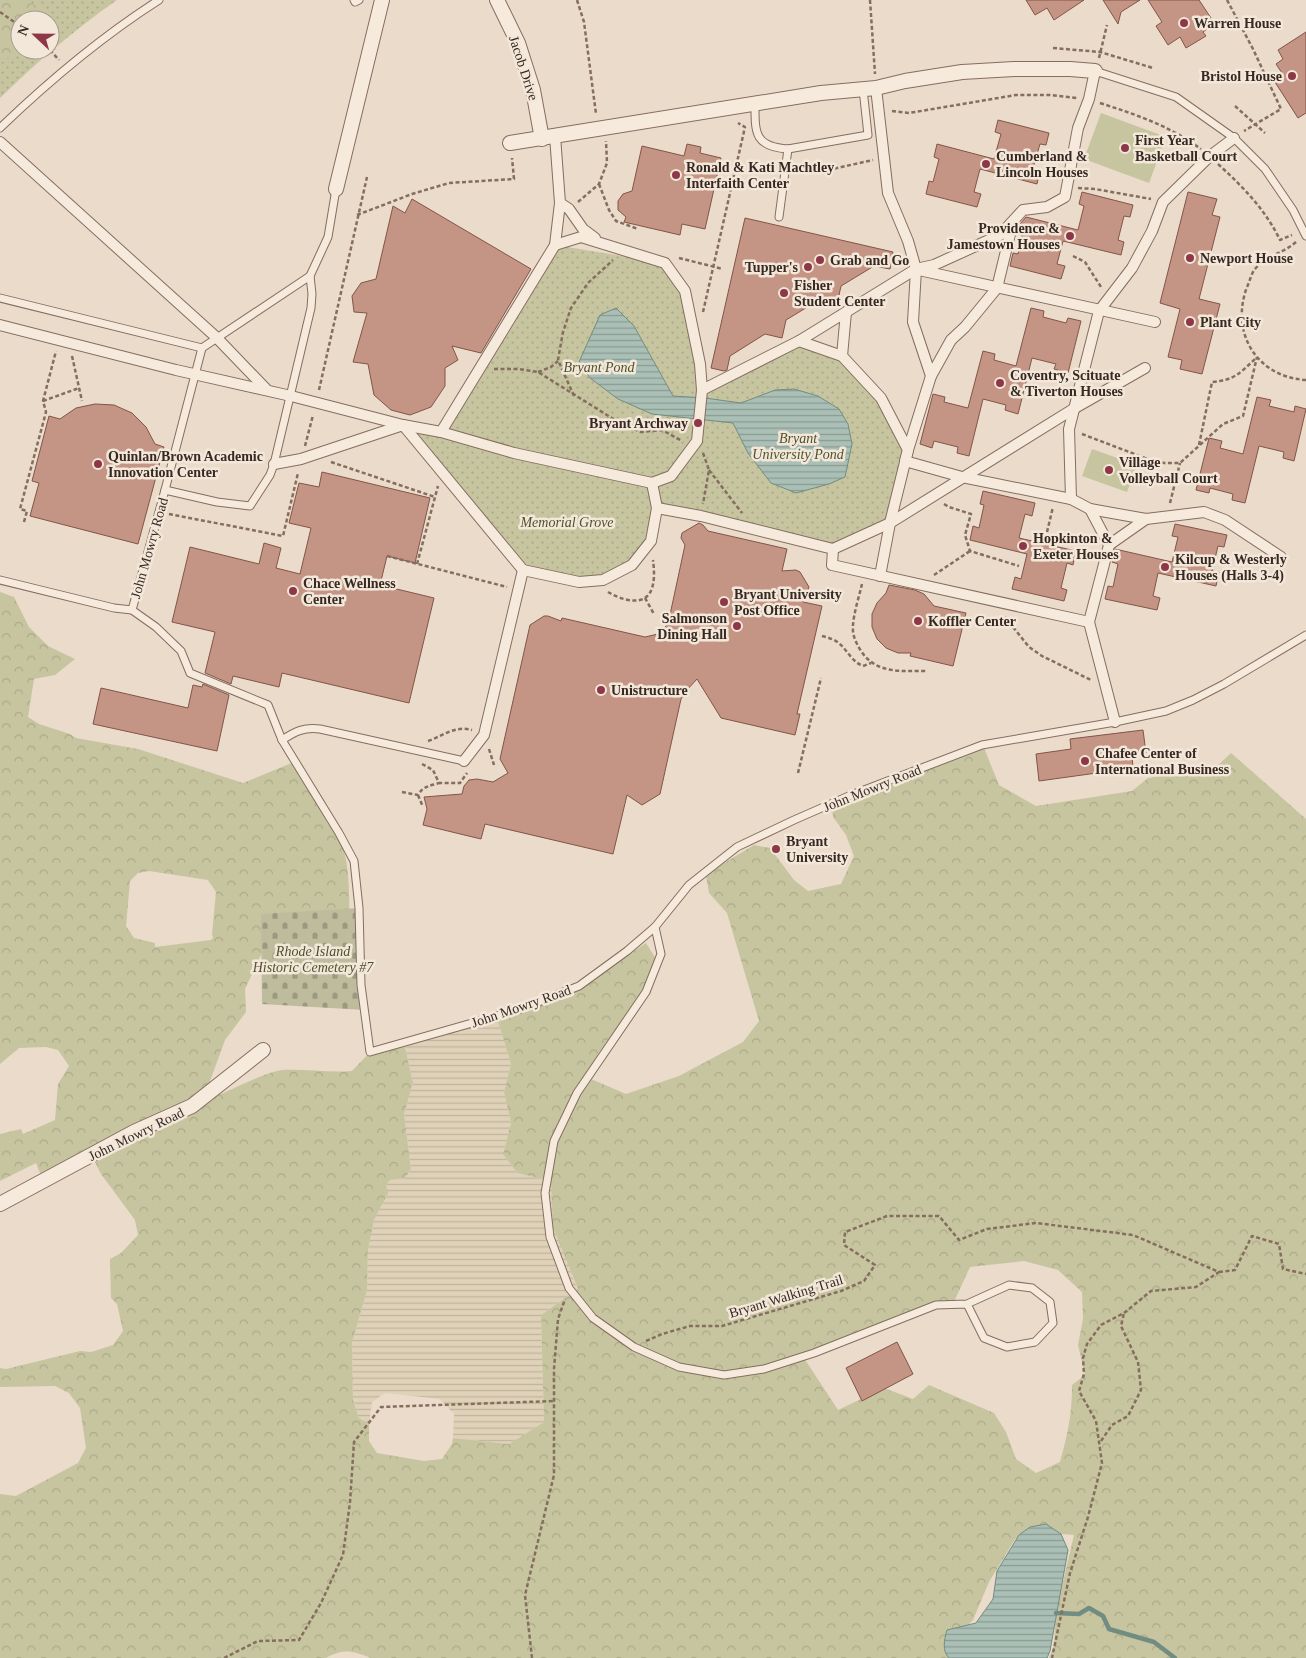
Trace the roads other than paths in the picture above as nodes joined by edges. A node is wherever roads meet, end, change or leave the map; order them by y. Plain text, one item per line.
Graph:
1 (159, 0) edge
2 (354, 0) edge
3 (359, 0) edge
4 (382, 0) edge
5 (498, 0) edge
6 (1095, 71) junction
7 (870, 88) junction
8 (755, 104) junction
9 (0, 128) edge
10 (548, 138) junction
11 (1234, 138) junction
12 (0, 142) edge
13 (510, 143) dead end
14 (788, 149) junction
15 (336, 190) joint
16 (564, 206) junction
17 (778, 217) dead end
18 (1014, 220) junction
19 (1306, 236) edge
20 (600, 242) junction
21 (555, 245) junction
22 (916, 269) junction
23 (310, 276) junction
24 (998, 288) junction
25 (0, 298) edge
26 (1099, 311) junction
27 (846, 312) junction
28 (1154, 322) dead end
29 (0, 325) edge
30 (216, 337) junction
31 (799, 341) junction
32 (202, 348) junction
33 (842, 356) junction
34 (1145, 368) dead end
35 (194, 374) junction
36 (931, 376) junction
37 (267, 390) junction
38 (702, 390) junction
39 (291, 396) junction
40 (1075, 408) junction
41 (403, 425) junction
42 (442, 432) junction
43 (908, 450) junction
44 (905, 461) junction
45 (274, 464) junction
46 (962, 477) junction
47 (652, 483) junction
48 (165, 490) junction
49 (1071, 500) junction
50 (657, 508) junction
51 (1090, 509) junction
52 (1146, 519) junction
53 (890, 524) junction
54 (1109, 545) junction
55 (833, 549) junction
56 (1281, 557) dead end
57 (522, 570) junction
58 (880, 576) junction
59 (0, 580) edge
60 (132, 610) junction
61 (1089, 622) junction
62 (1306, 635) edge
63 (1115, 722) junction
64 (282, 740) junction
65 (464, 761) joint
66 (655, 927) junction
67 (263, 1050) dead end
68 (0, 1204) edge
69 (967, 1304) junction

1 - 9 lane
2 - 3 lane
4 - 15 street
5 - 10 street, Jacob Drive
6 - 7 street
6 - 11 lane
6 - 18 street
7 - 8 street
7 - 14 lane
7 - 22 street
8 - 10 street
8 - 14 lane
10 - 13 street
10 - 16 street
11 - 19 lane
11 - 26 street
12 - 30 street
14 - 17 lane
15 - 23 lane
16 - 20 street
16 - 21 street
18 - 22 street
18 - 24 street
20 - 21 street
20 - 38 street
21 - 42 street
22 - 24 street
22 - 27 street
22 - 36 street
23 - 30 lane
23 - 39 lane
24 - 26 street
24 - 36 street
25 - 32 lane
26 - 28 street
26 - 40 street
27 - 31 street
27 - 33 street
29 - 35 street
30 - 32 lane
30 - 37 street
31 - 33 street
31 - 38 street
32 - 35 lane, John Mowry Road
33 - 43 street
34 - 40 street
35 - 37 street
35 - 48 lane, John Mowry Road
36 - 43 street
37 - 39 street
38 - 47 street
39 - 41 street
39 - 45 lane
40 - 46 street
40 - 49 street
41 - 42 street
41 - 45 street
41 - 57 street
42 - 47 street
43 - 44 street
44 - 46 street
44 - 53 street
45 - 48 lane
46 - 49 street
46 - 53 street
47 - 50 street
48 - 60 lane, John Mowry Road
49 - 51 street
50 - 55 street
50 - 57 street
51 - 52 street
51 - 54 street
52 - 54 street
52 - 56 street
53 - 55 street
53 - 58 street
54 - 61 street
55 - 58 street
57 - 65 street
58 - 61 street
59 - 60 lane
60 - 64 lane, John Mowry Road
61 - 63 street
62 - 63 lane, John Mowry Road
63 - 66 lane, John Mowry Road
64 - 65 lane
64 - 66 lane, John Mowry Road
66 - 69 lane
67 - 68 street, John Mowry Road
69 - 69 lane

